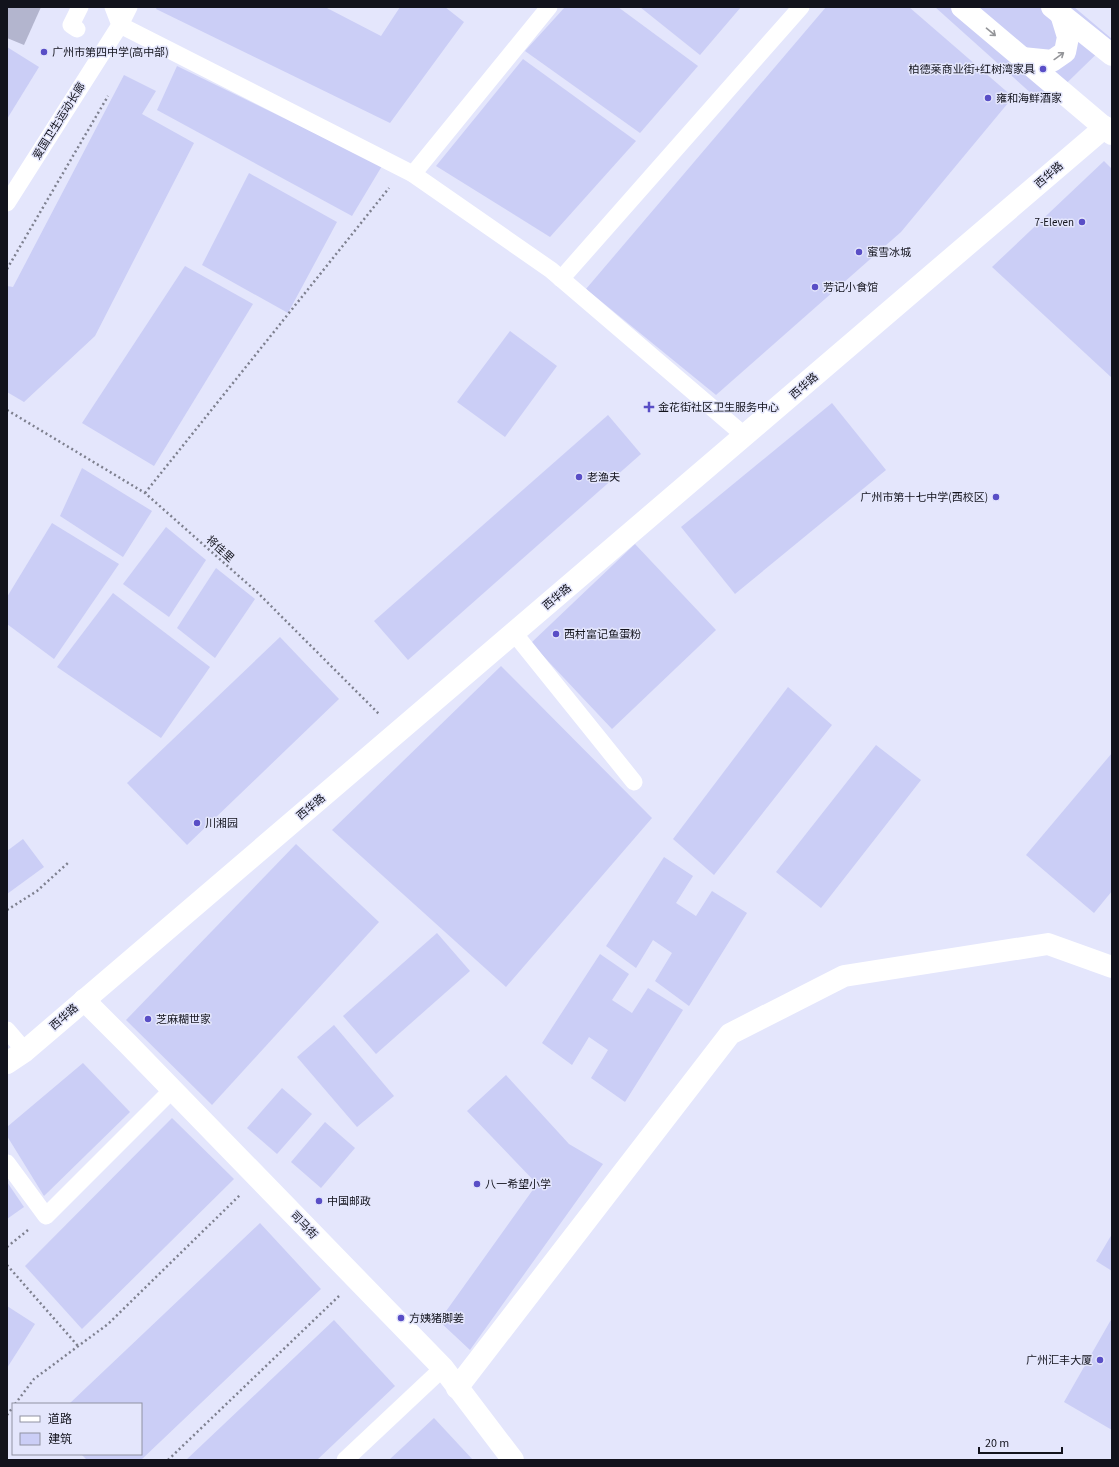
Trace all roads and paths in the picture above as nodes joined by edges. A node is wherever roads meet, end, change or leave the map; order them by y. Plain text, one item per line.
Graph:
1 (80, 7) edge
2 (113, 7) edge
3 (129, 7) edge
4 (549, 7) edge
5 (801, 7) edge
6 (962, 7) edge
7 (1056, 10) edge
8 (120, 25) junction
9 (77, 29) dead end
10 (1112, 55) edge
11 (1022, 58) junction
12 (108, 96) dead end
13 (1108, 131) edge
14 (409, 171) junction
15 (7, 203) edge
16 (7, 269) edge
17 (561, 279) junction
18 (7, 410) edge
19 (745, 436) junction
20 (145, 493) junction
21 (514, 633) junction
22 (397, 733) junction
23 (634, 782) dead end
24 (69, 862) dead end
25 (7, 910) edge
26 (1112, 967) edge
27 (84, 1000) junction
28 (7, 1030) edge
29 (16, 1057) edge
30 (172, 1090) junction
31 (7, 1163) edge
32 (258, 1178) junction
33 (46, 1216) junction
34 (7, 1247) edge
35 (7, 1265) edge
36 (356, 1279) junction
37 (78, 1346) junction
38 (443, 1368) junction
39 (457, 1388) junction
40 (16, 1403) edge
41 (168, 1460) edge
42 (345, 1460) edge
43 (513, 1460) edge

1 - 9 lane
2 - 8 lane
3 - 8 lane, 爱国卫生运动长廊
4 - 14 lane
5 - 17 lane
6 -> 11 street
7 - 10 street
11 -> 7 street
8 - 14 lane
8 - 15 lane, 爱国卫生运动长廊
11 - 13 street
12 - 16 path
13 - 19 street, 西华路
14 - 17 lane
14 - 20 path
17 - 19 lane
18 - 20 path, 将佳里
19 - 21 street, 西华路
20 - 22 path, 将佳里
21 - 22 street, 西华路
21 - 23 lane
22 - 27 street, 西华路
24 - 25 path
26 - 39 street
27 - 29 street, 西华路
27 - 30 street, 司马街
28 - 29 lane
30 - 32 street, 司马街
30 - 33 lane
31 - 33 lane
32 - 36 street, 司马街
32 - 37 path
33 - 34 path
35 - 37 path
36 - 38 street, 司马街
36 - 41 path
37 - 40 path
38 - 39 street, 司马街
38 - 42 lane
39 - 43 street, 司马街

